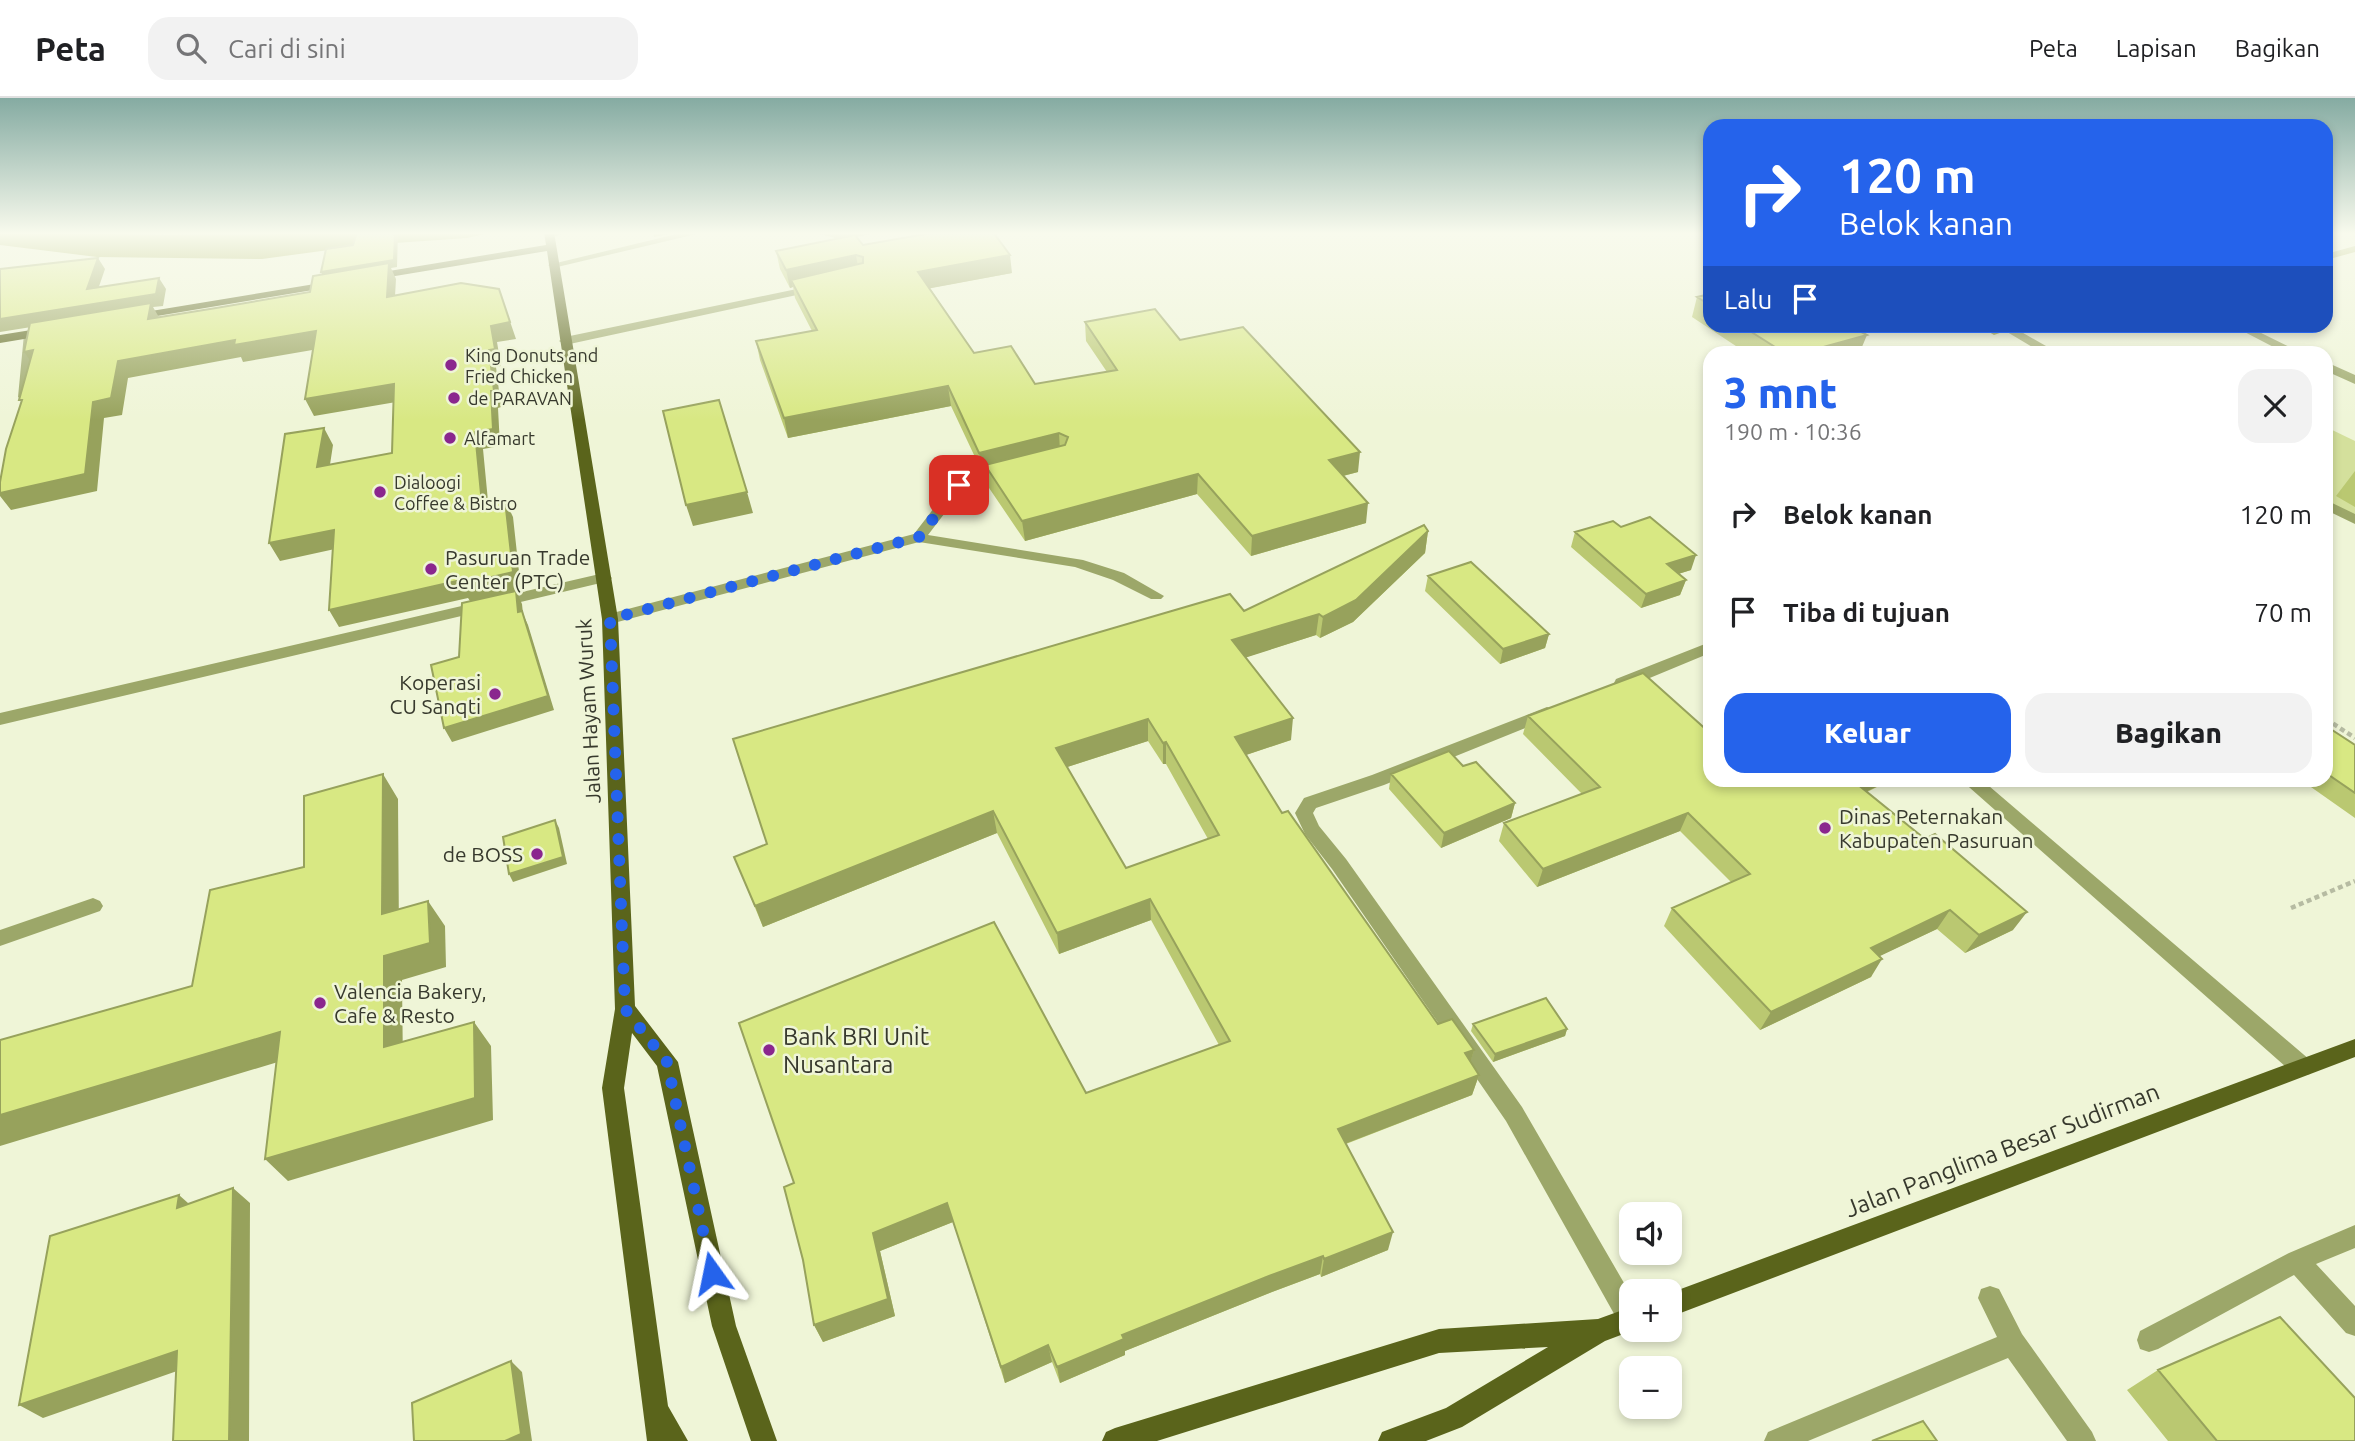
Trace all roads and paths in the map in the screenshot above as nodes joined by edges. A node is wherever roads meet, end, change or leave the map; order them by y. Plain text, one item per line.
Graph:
1 (267, 295) edge
2 (558, 295) edge
3 (788, 295) edge
4 (124, 318) edge
5 (57, 330) edge
6 (2017, 333) edge
7 (2254, 333) edge
8 (30, 334) junction
9 (0, 339) edge
10 (565, 341) junction
11 (2040, 346) edge
12 (2281, 346) edge
13 (2333, 369) edge
14 (2355, 380) edge
15 (23, 405) edge
16 (1026, 467) edge
17 (2333, 508) edge
18 (2355, 520) edge
19 (919, 537) junction
20 (604, 578) junction
21 (1156, 596) dead end
22 (610, 619) junction
23 (1703, 651) edge
24 (1608, 688) edge
25 (1557, 709) edge
26 (0, 719) edge
27 (2333, 724) edge
28 (2355, 738) edge
29 (1978, 787) edge
30 (2355, 881) edge
31 (93, 906) dead end
32 (2291, 908) dead end
33 (0, 938) edge
34 (625, 1009) junction
35 (2355, 1048) edge
36 (2302, 1067) junction
37 (2355, 1236) edge
38 (2297, 1261) junction
39 (1619, 1298) edge
40 (1990, 1298) dead end
41 (1682, 1300) edge
42 (1619, 1323) edge
43 (2355, 1324) edge
44 (1598, 1331) junction
45 (2149, 1340) dead end
46 (2013, 1343) junction
47 (658, 1413) junction
48 (660, 1441) edge
49 (676, 1441) edge
50 (764, 1441) edge
51 (1115, 1441) edge
52 (1391, 1441) edge
53 (1777, 1441) edge
54 (2083, 1441) edge

1 - 4 main road
2 - 10 main road, Jalan Hayam Wuruk
3 - 10 street
5 - 8 main road
6 - 11 street
7 - 12 street
8 - 9 main road
8 - 15 street
10 - 20 main road, Jalan Hayam Wuruk
13 - 14 street
16 - 19 street
17 - 18 street
19 - 21 street
19 - 22 street
20 - 22 main road, Jalan Hayam Wuruk
20 - 26 street
22 - 34 main road, Jalan Hayam Wuruk
23 - 24 street
25 - 39 street
27 - 28 path
29 - 36 street
30 - 32 path
31 - 33 street
34 - 47 main road, Jalan Hayam Wuruk
34 - 50 main road
35 - 36 main road, Jalan Panglima Besar Sudirman
36 - 41 main road, Jalan Panglima Besar Sudirman
37 - 38 street
38 - 43 street
38 - 45 street
40 - 46 street
42 - 44 main road
44 - 51 main road
44 - 52 main road
46 - 53 street
46 - 54 street
47 - 48 main road, Jalan Hayam Wuruk
47 - 49 main road

